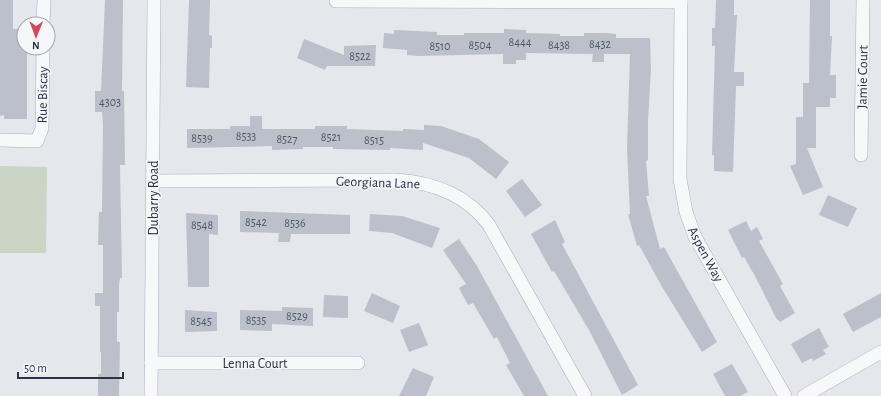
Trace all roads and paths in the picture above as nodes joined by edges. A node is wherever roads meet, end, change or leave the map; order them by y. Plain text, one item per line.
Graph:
1 (44, 0) edge
2 (154, 0) edge
3 (863, 0) edge
4 (336, 1) edge
5 (681, 1) edge
6 (43, 16) edge
7 (43, 56) edge
8 (0, 140) edge
9 (862, 155) dead end
10 (153, 181) junction
11 (881, 352) edge
12 (151, 363) junction
13 (358, 363) dead end
14 (151, 396) edge
15 (586, 396) edge
16 (785, 396) edge
17 (804, 396) edge

1 - 6 street
2 - 10 street, Dubarry Road
3 - 9 street, Jamie Court
4 - 5 street
5 - 16 street, Aspen Way
7 - 8 street, Rue Biscay
10 - 12 street, Dubarry Road
10 - 15 street, Georgiana Lane
11 - 17 street
12 - 13 street, Lenna Court
12 - 14 street, Dubarry Road

